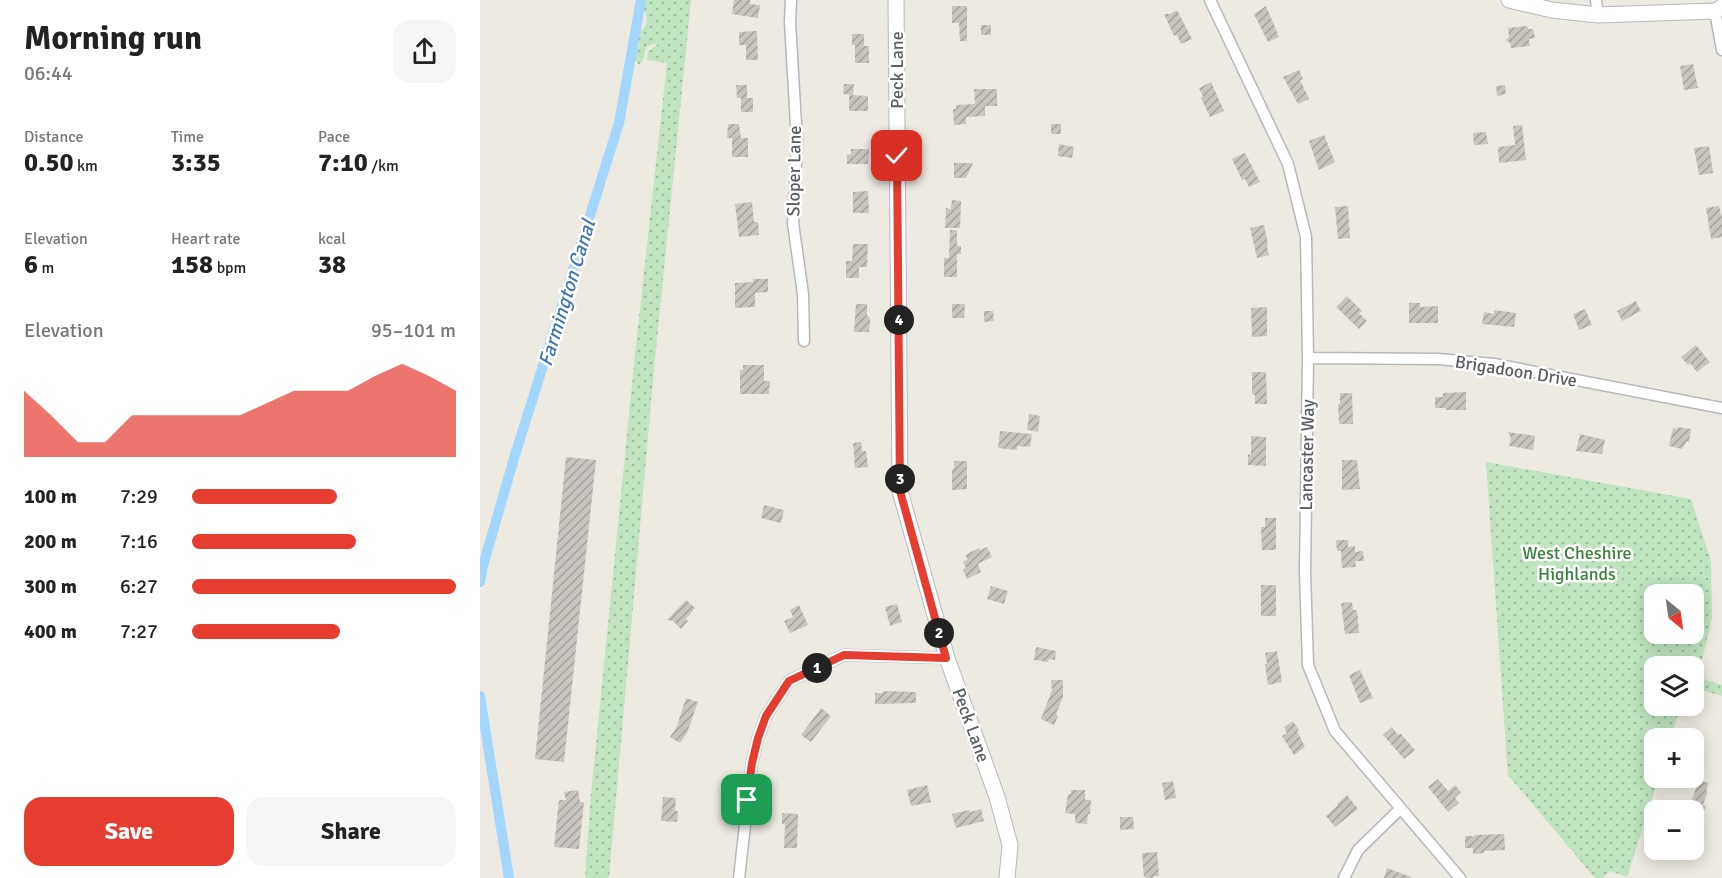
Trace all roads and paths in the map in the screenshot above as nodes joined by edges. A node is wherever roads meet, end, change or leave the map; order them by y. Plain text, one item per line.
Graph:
1 (791, 0) edge
2 (896, 0) edge
3 (1210, 0) edge
4 (1509, 0) edge
5 (1597, 8) edge
6 (1719, 9) edge
7 (1722, 50) edge
8 (804, 341) dead end
9 (1308, 358) junction
10 (1722, 408) edge
11 (946, 658) junction
12 (1400, 809) junction
13 (739, 878) edge
14 (1007, 878) edge
15 (1344, 878) edge
16 (1460, 878) edge

1 - 8 street, Sloper Lane
2 - 11 street, Peck Lane
3 - 9 street, Lancaster Way
4 - 5 street
5 - 6 street
6 - 7 street
9 - 10 street, Brigadoon Drive
9 - 12 street, Lancaster Way
11 - 13 street
11 - 14 street, Peck Lane
12 - 15 street
12 - 16 street, Lancaster Way

